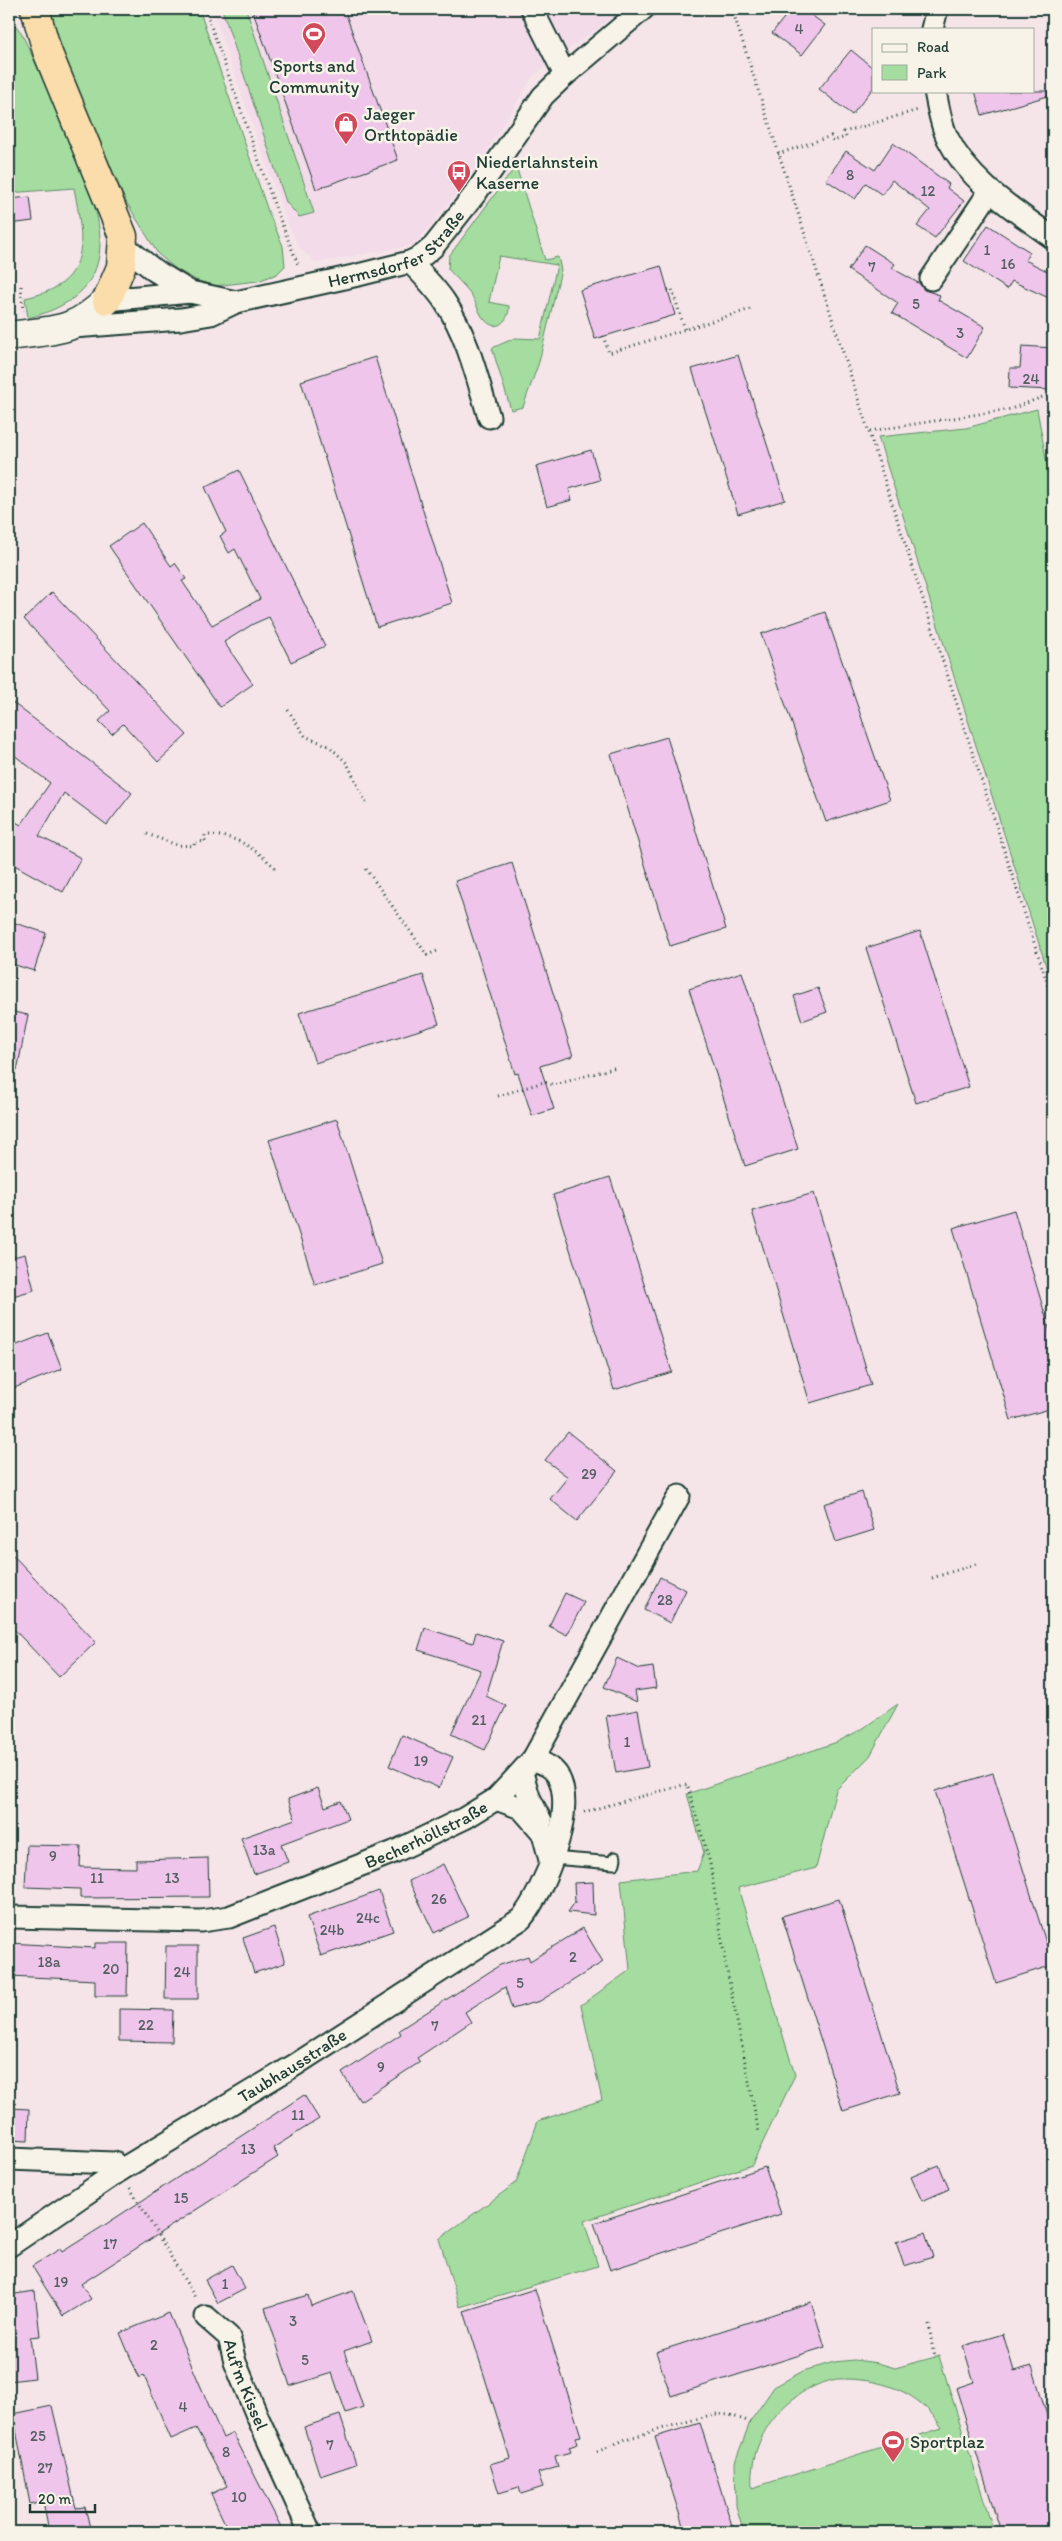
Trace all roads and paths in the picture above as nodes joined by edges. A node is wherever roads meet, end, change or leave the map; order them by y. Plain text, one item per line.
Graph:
1 (16, 9) edge
2 (36, 9) edge
3 (205, 9) edge
4 (532, 9) edge
5 (643, 9) edge
6 (732, 9) edge
7 (937, 9) edge
8 (932, 28) edge
9 (47, 51) junction
10 (564, 75) junction
11 (936, 98) edge
12 (778, 154) junction
13 (990, 191) junction
14 (1053, 238) edge
15 (124, 246) junction
16 (410, 262) junction
17 (931, 278) dead end
18 (20, 286) dead end
19 (305, 287) junction
20 (668, 290) dead end
21 (190, 292) junction
22 (107, 300) junction
23 (236, 302) junction
24 (754, 308) dead end
25 (23, 309) dead end
26 (181, 319) junction
27 (73, 327) junction
28 (684, 330) junction
29 (9, 336) edge
30 (603, 336) dead end
31 (1053, 394) edge
32 (489, 417) dead end
33 (870, 430) junction
34 (288, 710) dead end
35 (366, 803) dead end
36 (148, 834) dead end
37 (278, 870) dead end
38 (366, 870) dead end
39 (440, 950) dead end
40 (1052, 995) edge
41 (1053, 1001) edge
42 (617, 1067) dead end
43 (498, 1096) dead end
44 (679, 1496) dead end
45 (976, 1564) dead end
46 (932, 1578) dead end
47 (527, 1766) junction
48 (496, 1800) junction
49 (561, 1818) junction
50 (544, 1833) junction
51 (615, 1858) dead end
52 (551, 1860) junction
53 (9, 1917) edge
54 (759, 2133) dead end
55 (9, 2159) edge
56 (119, 2171) junction
57 (9, 2246) edge
58 (206, 2317) joint
59 (929, 2324) dead end
60 (934, 2358) dead end
61 (750, 2422) dead end
62 (597, 2452) dead end
63 (310, 2532) edge

1 - 9 highway
2 - 9 highway
3 - 19 path
4 - 10 street
5 - 10 street, Hermsdorfer Straße
6 - 12 path
7 - 8 street
9 - 15 highway
10 - 16 street, Hermsdorfer Straße
11 - 12 path
11 - 13 street
12 - 33 path
13 - 14 street
13 - 17 street
15 - 21 street, Hermsdorfer Straße
15 - 22 highway
16 - 19 street, Hermsdorfer Straße
16 - 32 street
18 - 25 path
19 - 23 street, Hermsdorfer Straße
20 - 28 path
21 - 22 street, Hermsdorfer Straße
21 - 23 street, Hermsdorfer Straße
22 - 26 street, Hermsdorfer Straße
22 - 27 street
23 - 26 street, Hermsdorfer Straße
24 - 28 path
26 - 27 street, Hermsdorfer Straße
27 - 29 street
28 - 30 path
31 - 33 path
33 - 40 path
34 - 35 path
36 - 37 path
38 - 39 path
40 - 41 path
42 - 43 path
44 - 47 street, Becherhöllstraße
45 - 46 path
47 - 48 street, Becherhöllstraße
47 - 49 street, Taubhausstraße
47 - 50 street
48 - 50 street
48 - 53 street, Becherhöllstraße
49 - 52 street, Taubhausstraße
49 - 54 path
50 - 52 street
51 - 52 lane
52 - 56 street, Taubhausstraße
55 - 56 street
56 - 57 street, Taubhausstraße
56 - 58 path
58 - 63 street, Auf'm Kissel
59 - 60 path
61 - 62 path

